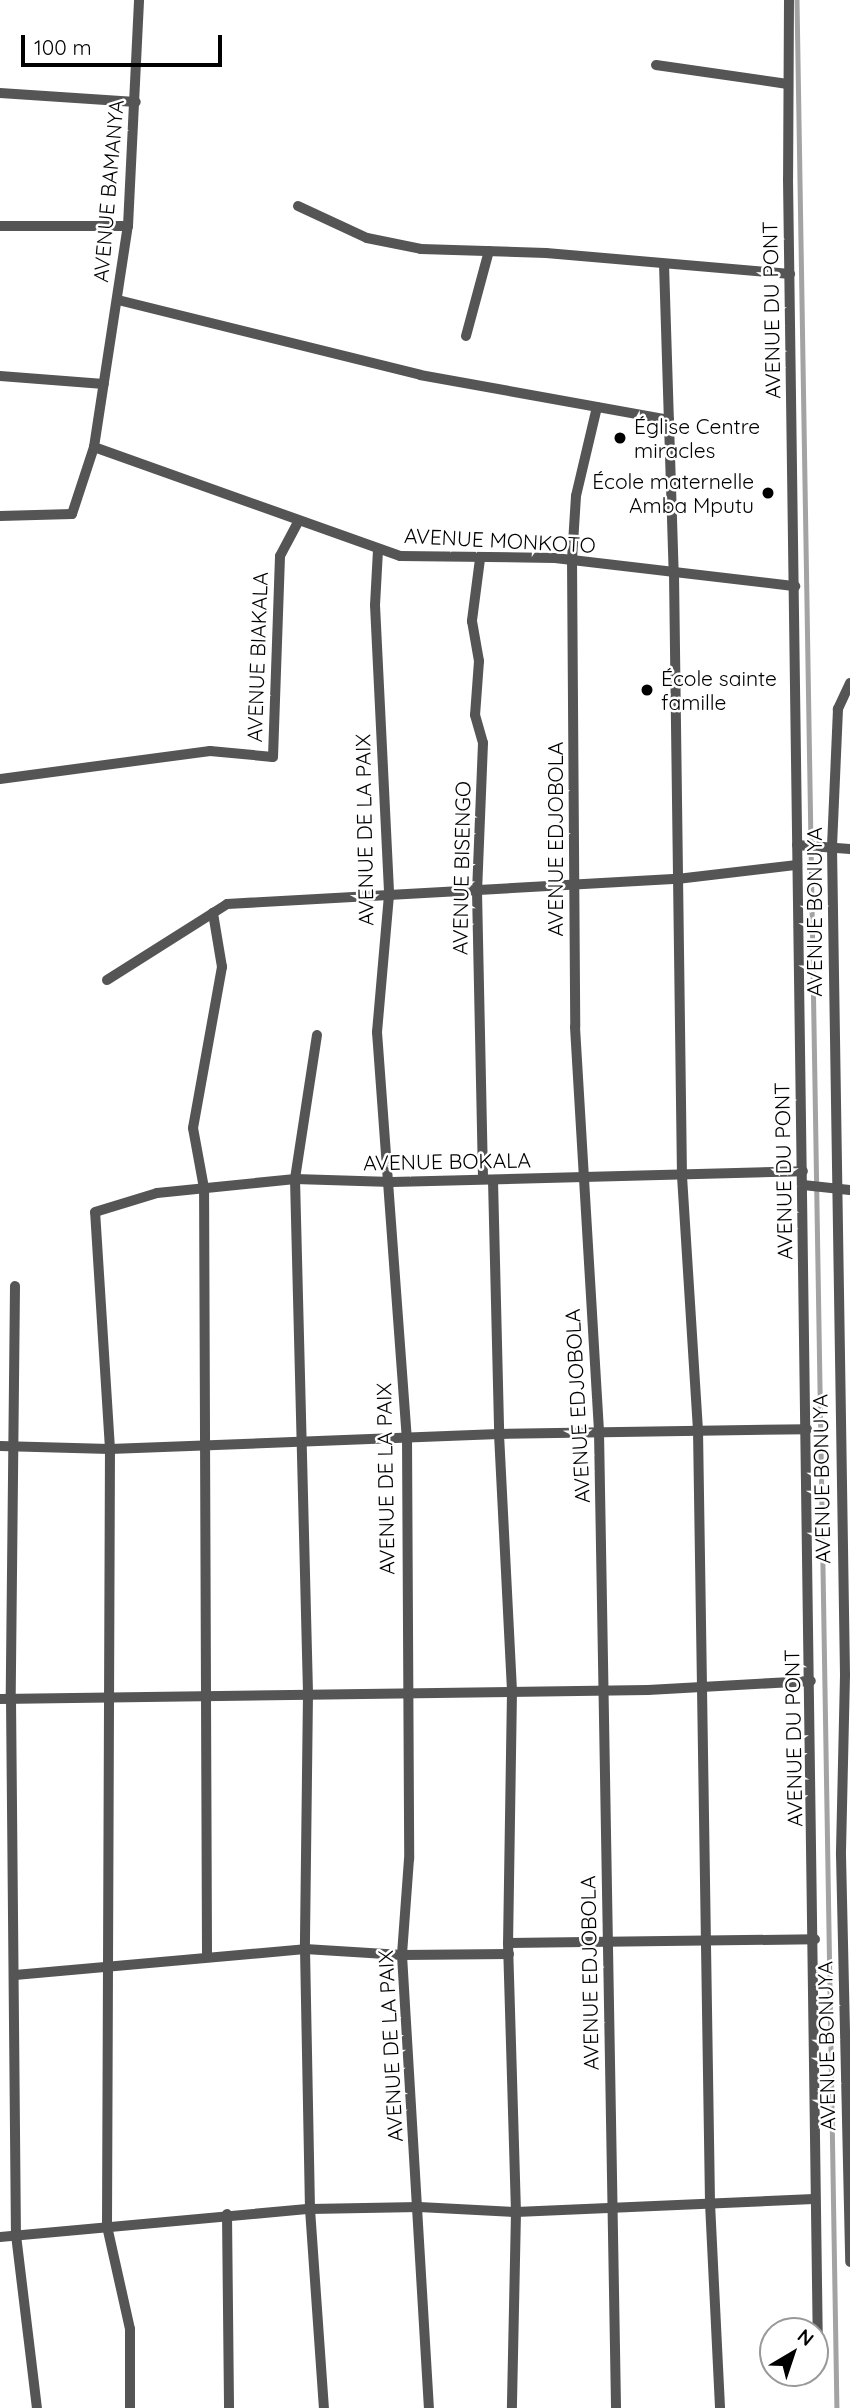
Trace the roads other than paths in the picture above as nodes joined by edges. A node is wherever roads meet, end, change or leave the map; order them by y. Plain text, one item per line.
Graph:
1 (139, 0) edge
2 (789, 0) edge
3 (656, 65) dead end
4 (788, 83) junction
5 (0, 93) edge
6 (136, 102) junction
7 (298, 206) dead end
8 (0, 226) edge
9 (128, 226) junction
10 (489, 251) junction
11 (664, 264) junction
12 (790, 274) junction
13 (118, 300) junction
14 (466, 336) dead end
15 (0, 376) edge
16 (104, 384) junction
17 (597, 407) junction
18 (669, 420) junction
19 (94, 447) junction
20 (0, 516) edge
21 (299, 521) junction
22 (378, 550) junction
23 (480, 559) junction
24 (572, 560) junction
25 (674, 574) junction
26 (795, 586) junction
27 (850, 683) edge
28 (846, 697) edge
29 (0, 779) edge
30 (801, 845) junction
31 (832, 848) junction
32 (850, 849) edge
33 (797, 865) junction
34 (677, 880) junction
35 (575, 883) junction
36 (477, 891) junction
37 (390, 895) junction
38 (213, 913) junction
39 (107, 980) dead end
40 (317, 1035) dead end
41 (803, 1171) junction
42 (682, 1176) junction
43 (585, 1178) junction
44 (295, 1179) junction
45 (488, 1180) junction
46 (392, 1182) junction
47 (806, 1186) junction
48 (204, 1188) junction
49 (835, 1189) junction
50 (850, 1190) edge
51 (15, 1286) dead end
52 (844, 1289) edge
53 (836, 1339) junction
54 (850, 1340) edge
55 (807, 1429) junction
56 (698, 1430) junction
57 (599, 1432) junction
58 (499, 1434) junction
59 (407, 1437) junction
60 (302, 1441) junction
61 (208, 1444) junction
62 (0, 1446) edge
63 (13, 1447) junction
64 (110, 1448) junction
65 (847, 1676) edge
66 (811, 1681) junction
67 (703, 1688) junction
68 (606, 1690) junction
69 (512, 1691) junction
70 (308, 1693) junction
71 (405, 1693) junction
72 (206, 1696) junction
73 (6, 1699) edge
74 (107, 1700) junction
75 (846, 1779) edge
76 (845, 1856) edge
77 (815, 1939) junction
78 (607, 1940) junction
79 (706, 1940) junction
80 (305, 1949) junction
81 (508, 1949) junction
82 (206, 1954) junction
83 (402, 1955) junction
84 (110, 1965) junction
85 (15, 1975) junction
86 (814, 2199) junction
87 (710, 2203) junction
88 (612, 2206) junction
89 (419, 2207) junction
90 (310, 2209) junction
91 (516, 2212) junction
92 (227, 2214) junction
93 (107, 2226) junction
94 (16, 2235) junction
95 (0, 2237) edge
96 (850, 2262) edge
97 (817, 2317) edge
98 (616, 2407) edge
99 (37, 2408) edge
100 (130, 2408) edge
101 (229, 2408) edge
102 (324, 2408) edge
103 (429, 2408) edge
104 (512, 2408) edge
105 (720, 2408) edge

1 - 6 street, AVENUE BAMANYA
2 - 4 street, AVENUE DU PONT
3 - 4 street
4 - 12 street, AVENUE DU PONT
5 - 6 street
6 - 9 street, AVENUE BAMANYA
7 - 10 street
8 - 9 street
9 - 13 street, AVENUE BAMANYA
10 - 11 street
10 - 14 street
11 - 12 street
11 - 18 street
12 - 26 street, AVENUE DU PONT
13 - 16 street, AVENUE BAMANYA
13 - 17 street
15 - 16 street
16 - 19 street, AVENUE BAMANYA
17 - 18 street
17 - 24 street, AVENUE EDJOBOLA
18 - 25 street
19 - 20 street, AVENUE BAMANYA
19 - 21 street, AVENUE MONKOTO
21 - 22 street, AVENUE MONKOTO
21 - 29 street, AVENUE BIAKALA
22 - 23 street, AVENUE MONKOTO
22 - 37 street, AVENUE DE LA PAIX
23 - 24 street, AVENUE MONKOTO
23 - 36 street, AVENUE BISENGO
24 - 25 street, AVENUE MONKOTO
24 - 35 street, AVENUE EDJOBOLA
25 - 26 street, AVENUE MONKOTO
25 - 34 street
26 - 30 street, AVENUE DU PONT
27 - 28 street
28 - 31 street, AVENUE BONUYA
30 - 31 street
30 - 33 street, AVENUE DU PONT
31 - 32 street
31 - 49 street, AVENUE BONUYA
33 - 34 street
33 - 41 street, AVENUE DU PONT
34 - 35 street
34 - 42 street
35 - 36 street
35 - 43 street, AVENUE EDJOBOLA
36 - 37 street
36 - 45 street, AVENUE BISENGO
37 - 38 street
37 - 46 street, AVENUE DE LA PAIX
38 - 39 street
38 - 48 street
40 - 44 street
41 - 42 street, AVENUE BOKALA
41 - 47 street, AVENUE DU PONT
42 - 43 street, AVENUE BOKALA
42 - 56 street
43 - 45 street, AVENUE BOKALA
43 - 57 street, AVENUE EDJOBOLA
44 - 46 street, AVENUE BOKALA
44 - 48 street, AVENUE BOKALA
44 - 60 street
45 - 46 street, AVENUE BOKALA
45 - 58 street, AVENUE BISENGO
46 - 59 street, AVENUE DE LA PAIX
47 - 49 street
47 - 55 street, AVENUE DU PONT
48 - 61 street
48 - 64 street, AVENUE BOKALA
49 - 50 street
49 - 52 street, AVENUE BONUYA
51 - 63 street
52 - 53 street, AVENUE BONUYA
53 - 54 street
53 - 65 street, AVENUE BONUYA
55 - 56 street
55 - 66 street, AVENUE DU PONT
56 - 57 street
56 - 67 street
57 - 58 street
57 - 68 street, AVENUE EDJOBOLA
58 - 59 street
58 - 69 street, AVENUE BISENGO
59 - 60 street
59 - 71 street, AVENUE DE LA PAIX
60 - 61 street
60 - 70 street
61 - 64 street
61 - 72 street
62 - 63 street
63 - 64 street
63 - 73 street
64 - 74 street
65 - 75 street, AVENUE BONUYA
66 - 67 street
66 - 77 street, AVENUE DU PONT
67 - 68 street
67 - 79 street
68 - 69 street
68 - 78 street, AVENUE EDJOBOLA
69 - 71 street
69 - 81 street, AVENUE BISENGO
70 - 71 street
70 - 72 street
70 - 80 street
71 - 83 street, AVENUE DE LA PAIX
72 - 74 street
72 - 82 street
73 - 74 street
73 - 85 street
74 - 84 street
75 - 76 street, AVENUE BONUYA
76 - 96 street, AVENUE BONUYA
77 - 79 street
77 - 86 street, AVENUE DU PONT
78 - 79 street
78 - 81 street
78 - 88 street, AVENUE EDJOBOLA
79 - 87 street
80 - 82 street
80 - 83 street
80 - 90 street
81 - 83 street
81 - 91 street, AVENUE BISENGO
82 - 84 street
83 - 89 street, AVENUE DE LA PAIX
84 - 85 street
84 - 93 street
85 - 94 street
86 - 87 street
86 - 97 street, AVENUE DU PONT
87 - 88 street
87 - 105 street
88 - 91 street
88 - 98 street, AVENUE EDJOBOLA
89 - 90 street
89 - 91 street
89 - 103 street, AVENUE DE LA PAIX
90 - 92 street
90 - 102 street
91 - 104 street, AVENUE BISENGO
92 - 93 street
92 - 101 street
93 - 94 street
93 - 100 street
94 - 95 street
94 - 99 street

